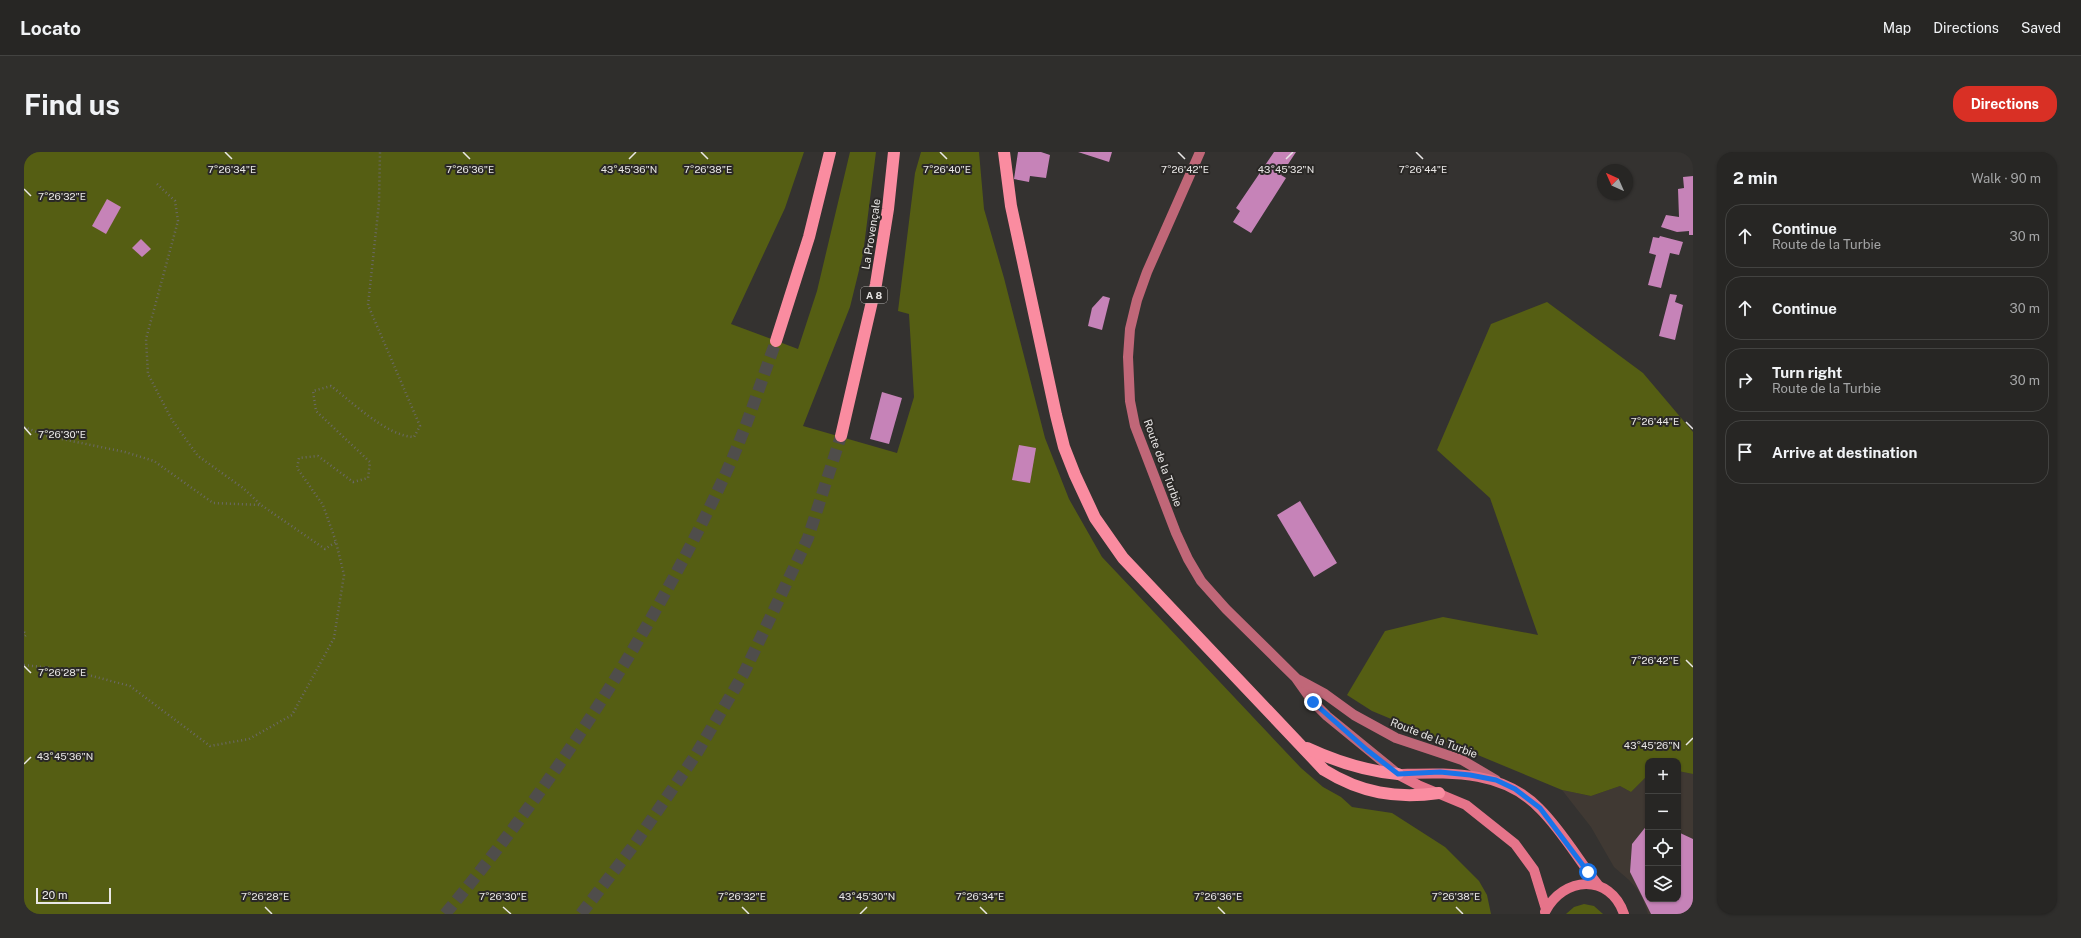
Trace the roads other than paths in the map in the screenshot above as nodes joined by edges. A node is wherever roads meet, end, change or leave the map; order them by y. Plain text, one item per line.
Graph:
1 (830, 152) edge
2 (894, 152) edge
3 (1004, 152) edge
4 (1200, 152) edge
5 (776, 341) tunnel mouth
6 (841, 436) tunnel mouth
7 (1296, 678) junction
8 (1297, 743) junction
9 (1398, 774) junction
10 (1496, 780) junction
11 (1439, 793) junction
12 (1599, 886) junction
13 (1545, 912) edge
14 (1624, 914) edge

1 - 5 highway
2 - 6 highway, La Provençale / A 8
3 - 8 highway
4 - 7 main road, Route de la Turbie
7 - 9 main road, Route de la Turbie
7 - 10 main road, Route de la Turbie
8 - 9 highway
8 - 11 highway
9 - 10 main road
9 - 11 main road, Route de la Turbie
10 - 12 main road, Route de la Turbie
11 - 13 main road, Route de la Turbie
12 - 13 main road
12 - 14 main road, Route de la Turbie

